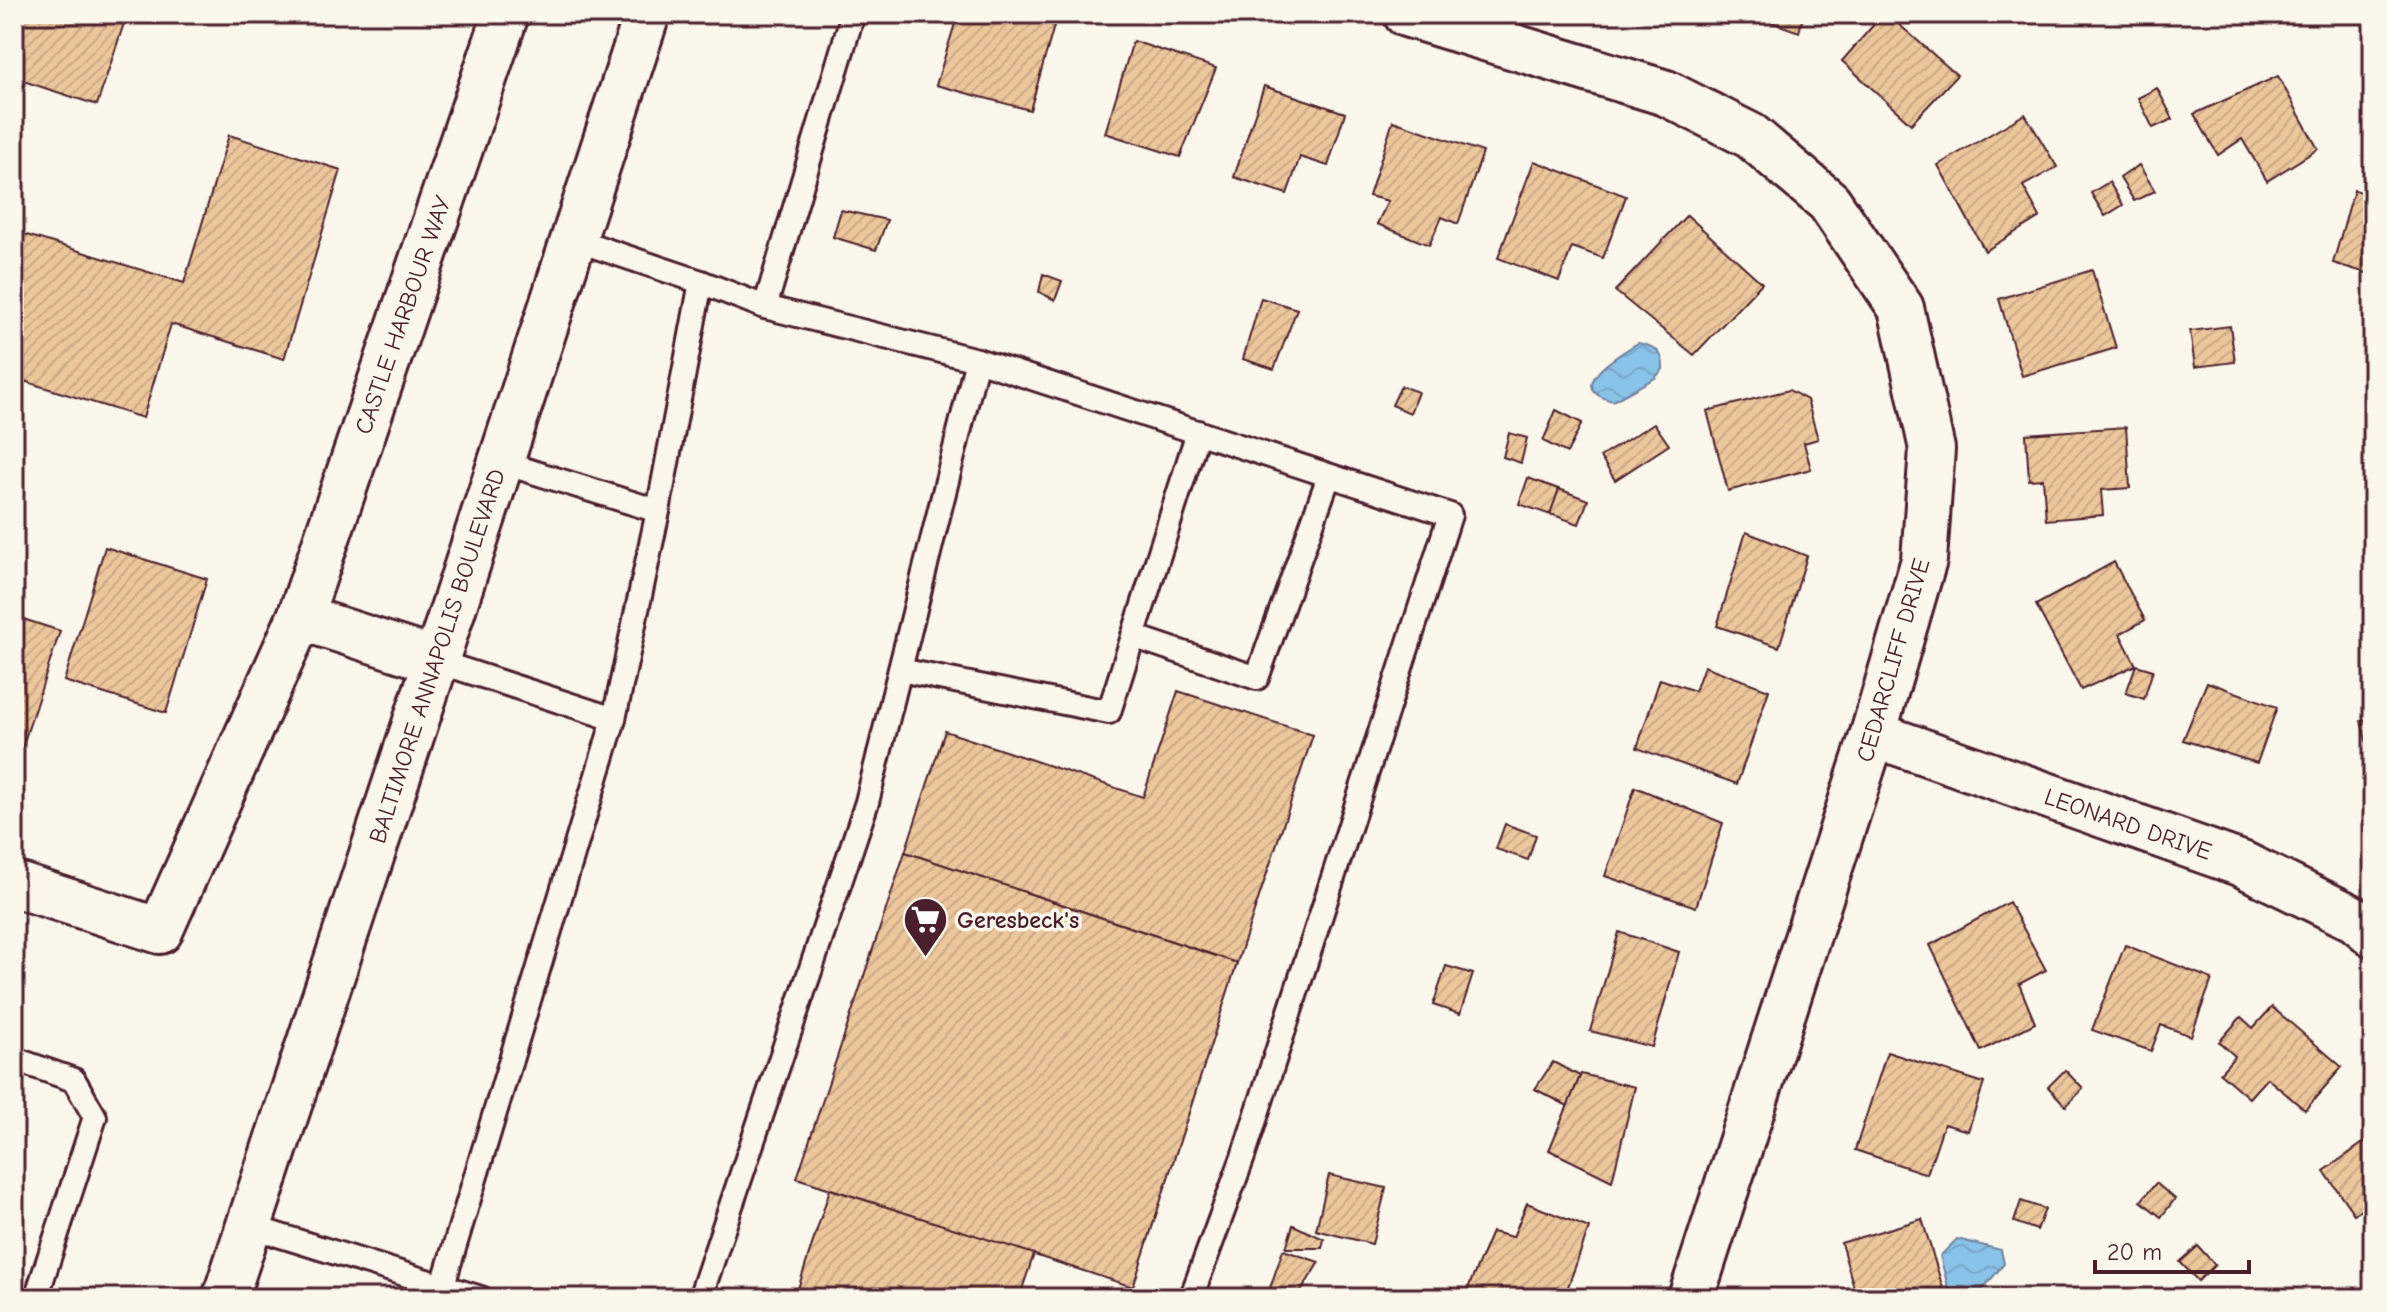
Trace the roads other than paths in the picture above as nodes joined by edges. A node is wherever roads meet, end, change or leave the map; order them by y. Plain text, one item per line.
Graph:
1 (506, 14) edge
2 (647, 14) edge
3 (853, 14) edge
4 (1406, 14) edge
5 (573, 239) junction
6 (701, 282) junction
7 (765, 307) junction
8 (977, 360) junction
9 (1198, 432) junction
10 (501, 462) junction
11 (1329, 476) junction
12 (658, 511) junction
13 (300, 617) junction
14 (1133, 636) junction
15 (436, 661) junction
16 (900, 670) junction
17 (614, 719) junction
18 (1873, 734) junction
19 (14, 884) edge
20 (2373, 934) edge
21 (14, 1059) edge
22 (249, 1226) junction
23 (440, 1292) edge
24 (36, 1298) edge
25 (225, 1298) edge
26 (481, 1298) edge
27 (700, 1298) edge
28 (1191, 1298) edge
29 (1691, 1298) edge

1 - 13 street, CASTLE HARBOUR WAY
2 - 5 street, BALTIMORE ANNAPOLIS BOULEVARD
3 - 7 lane
4 - 18 street, CEDARCLIFF DRIVE
5 - 6 lane
5 - 10 street, BALTIMORE ANNAPOLIS BOULEVARD
6 - 7 lane
6 - 12 lane
7 - 8 lane
8 - 9 lane
8 - 16 lane
9 - 11 lane
9 - 14 lane
10 - 12 lane
10 - 15 street, BALTIMORE ANNAPOLIS BOULEVARD
11 - 14 lane
11 - 28 lane
12 - 17 lane
13 - 15 street
13 - 19 street, CASTLE HARBOUR WAY
14 - 16 lane
15 - 17 lane
15 - 22 street, BALTIMORE ANNAPOLIS BOULEVARD
16 - 27 lane
17 - 23 lane
18 - 20 street, LEONARD DRIVE
18 - 29 street, CEDARCLIFF DRIVE
21 - 24 lane
22 - 23 lane
22 - 25 street, BALTIMORE ANNAPOLIS BOULEVARD
23 - 26 lane

